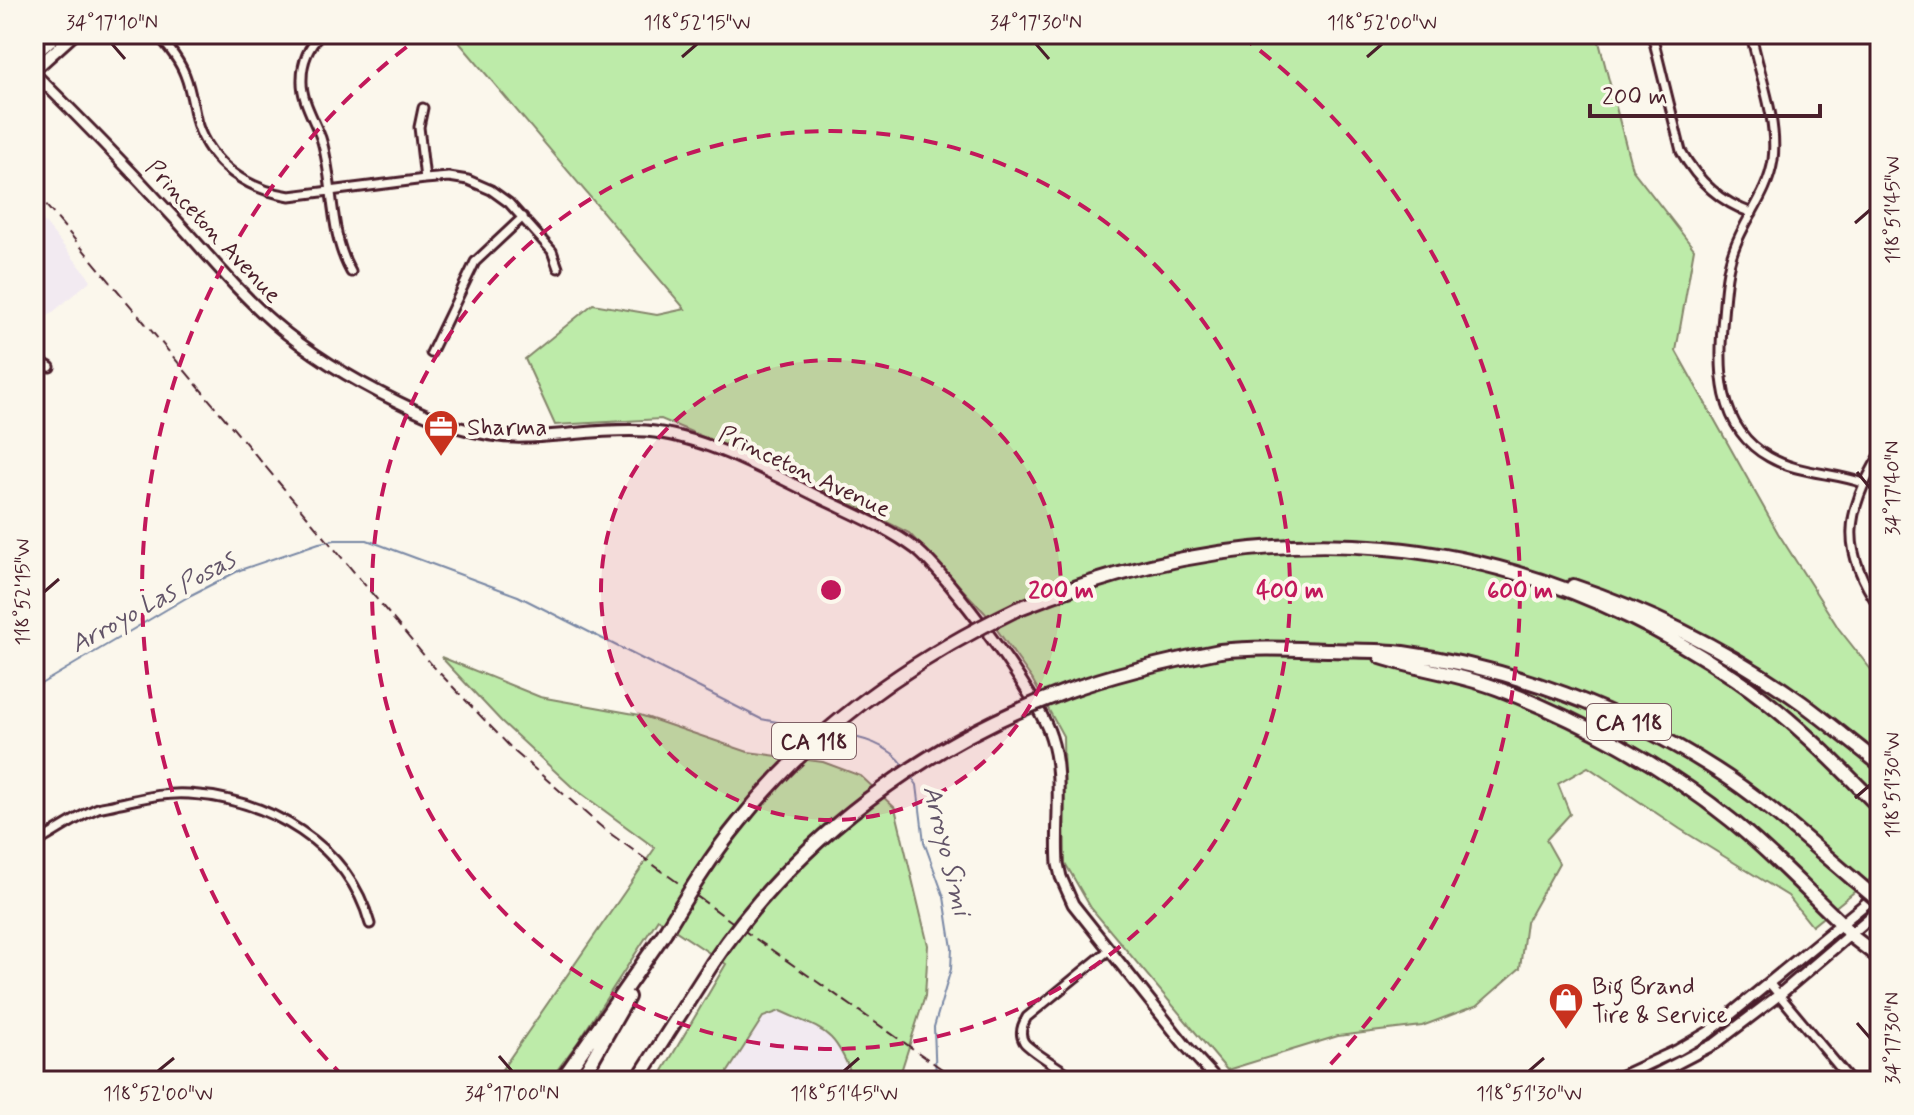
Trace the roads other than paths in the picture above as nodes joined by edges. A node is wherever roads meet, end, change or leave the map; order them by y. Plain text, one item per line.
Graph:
1 (58, 34) edge
2 (74, 34) edge
3 (157, 34) edge
4 (321, 34) edge
5 (1652, 34) edge
6 (1751, 34) edge
7 (34, 55) edge
8 (34, 72) edge
9 (423, 108) dead end
10 (425, 179) junction
11 (330, 193) junction
12 (1752, 213) junction
13 (523, 217) junction
14 (558, 268) dead end
15 (351, 272) dead end
16 (431, 353) dead end
17 (34, 358) edge
18 (50, 367) dead end
19 (1880, 455) edge
20 (1863, 483) junction
21 (1485, 564) junction
22 (1880, 608) edge
23 (1367, 651) junction
24 (1880, 764) edge
25 (1880, 808) edge
26 (34, 844) edge
27 (1880, 892) edge
28 (1880, 902) edge
29 (1880, 909) edge
30 (370, 924) dead end
31 (1846, 930) junction
32 (665, 932) junction
33 (1109, 950) junction
34 (1880, 958) edge
35 (1770, 984) junction
36 (1779, 995) junction
37 (561, 1081) edge
38 (580, 1081) edge
39 (637, 1081) edge
40 (1079, 1081) edge
41 (1218, 1081) edge
42 (1611, 1081) edge
43 (1643, 1081) edge
44 (1851, 1081) edge

1 - 7 main road
2 - 8 main road
3 - 11 street
4 - 11 street
5 - 12 street
6 - 12 street
8 - 33 street, Princeton Avenue
9 - 10 street
10 - 11 street
10 - 13 street
11 - 15 street
12 - 20 street
13 - 14 street
13 - 16 street
17 - 18 street
19 - 20 street
20 - 22 street
21 - 24 highway
21 - 25 highway, CA 118
21 - 32 highway, CA 118, bridge
23 - 28 highway, CA 118, bridge
23 - 31 highway
23 - 39 highway, CA 118, bridge
26 - 30 street
27 - 31 street
29 - 31 street
31 - 34 highway
31 - 35 street
31 - 36 street
32 - 37 highway, CA 118
32 - 38 highway
33 - 40 street
33 - 41 street, Princeton Avenue
35 - 36 street
35 - 42 street
36 - 43 street
36 - 44 street

